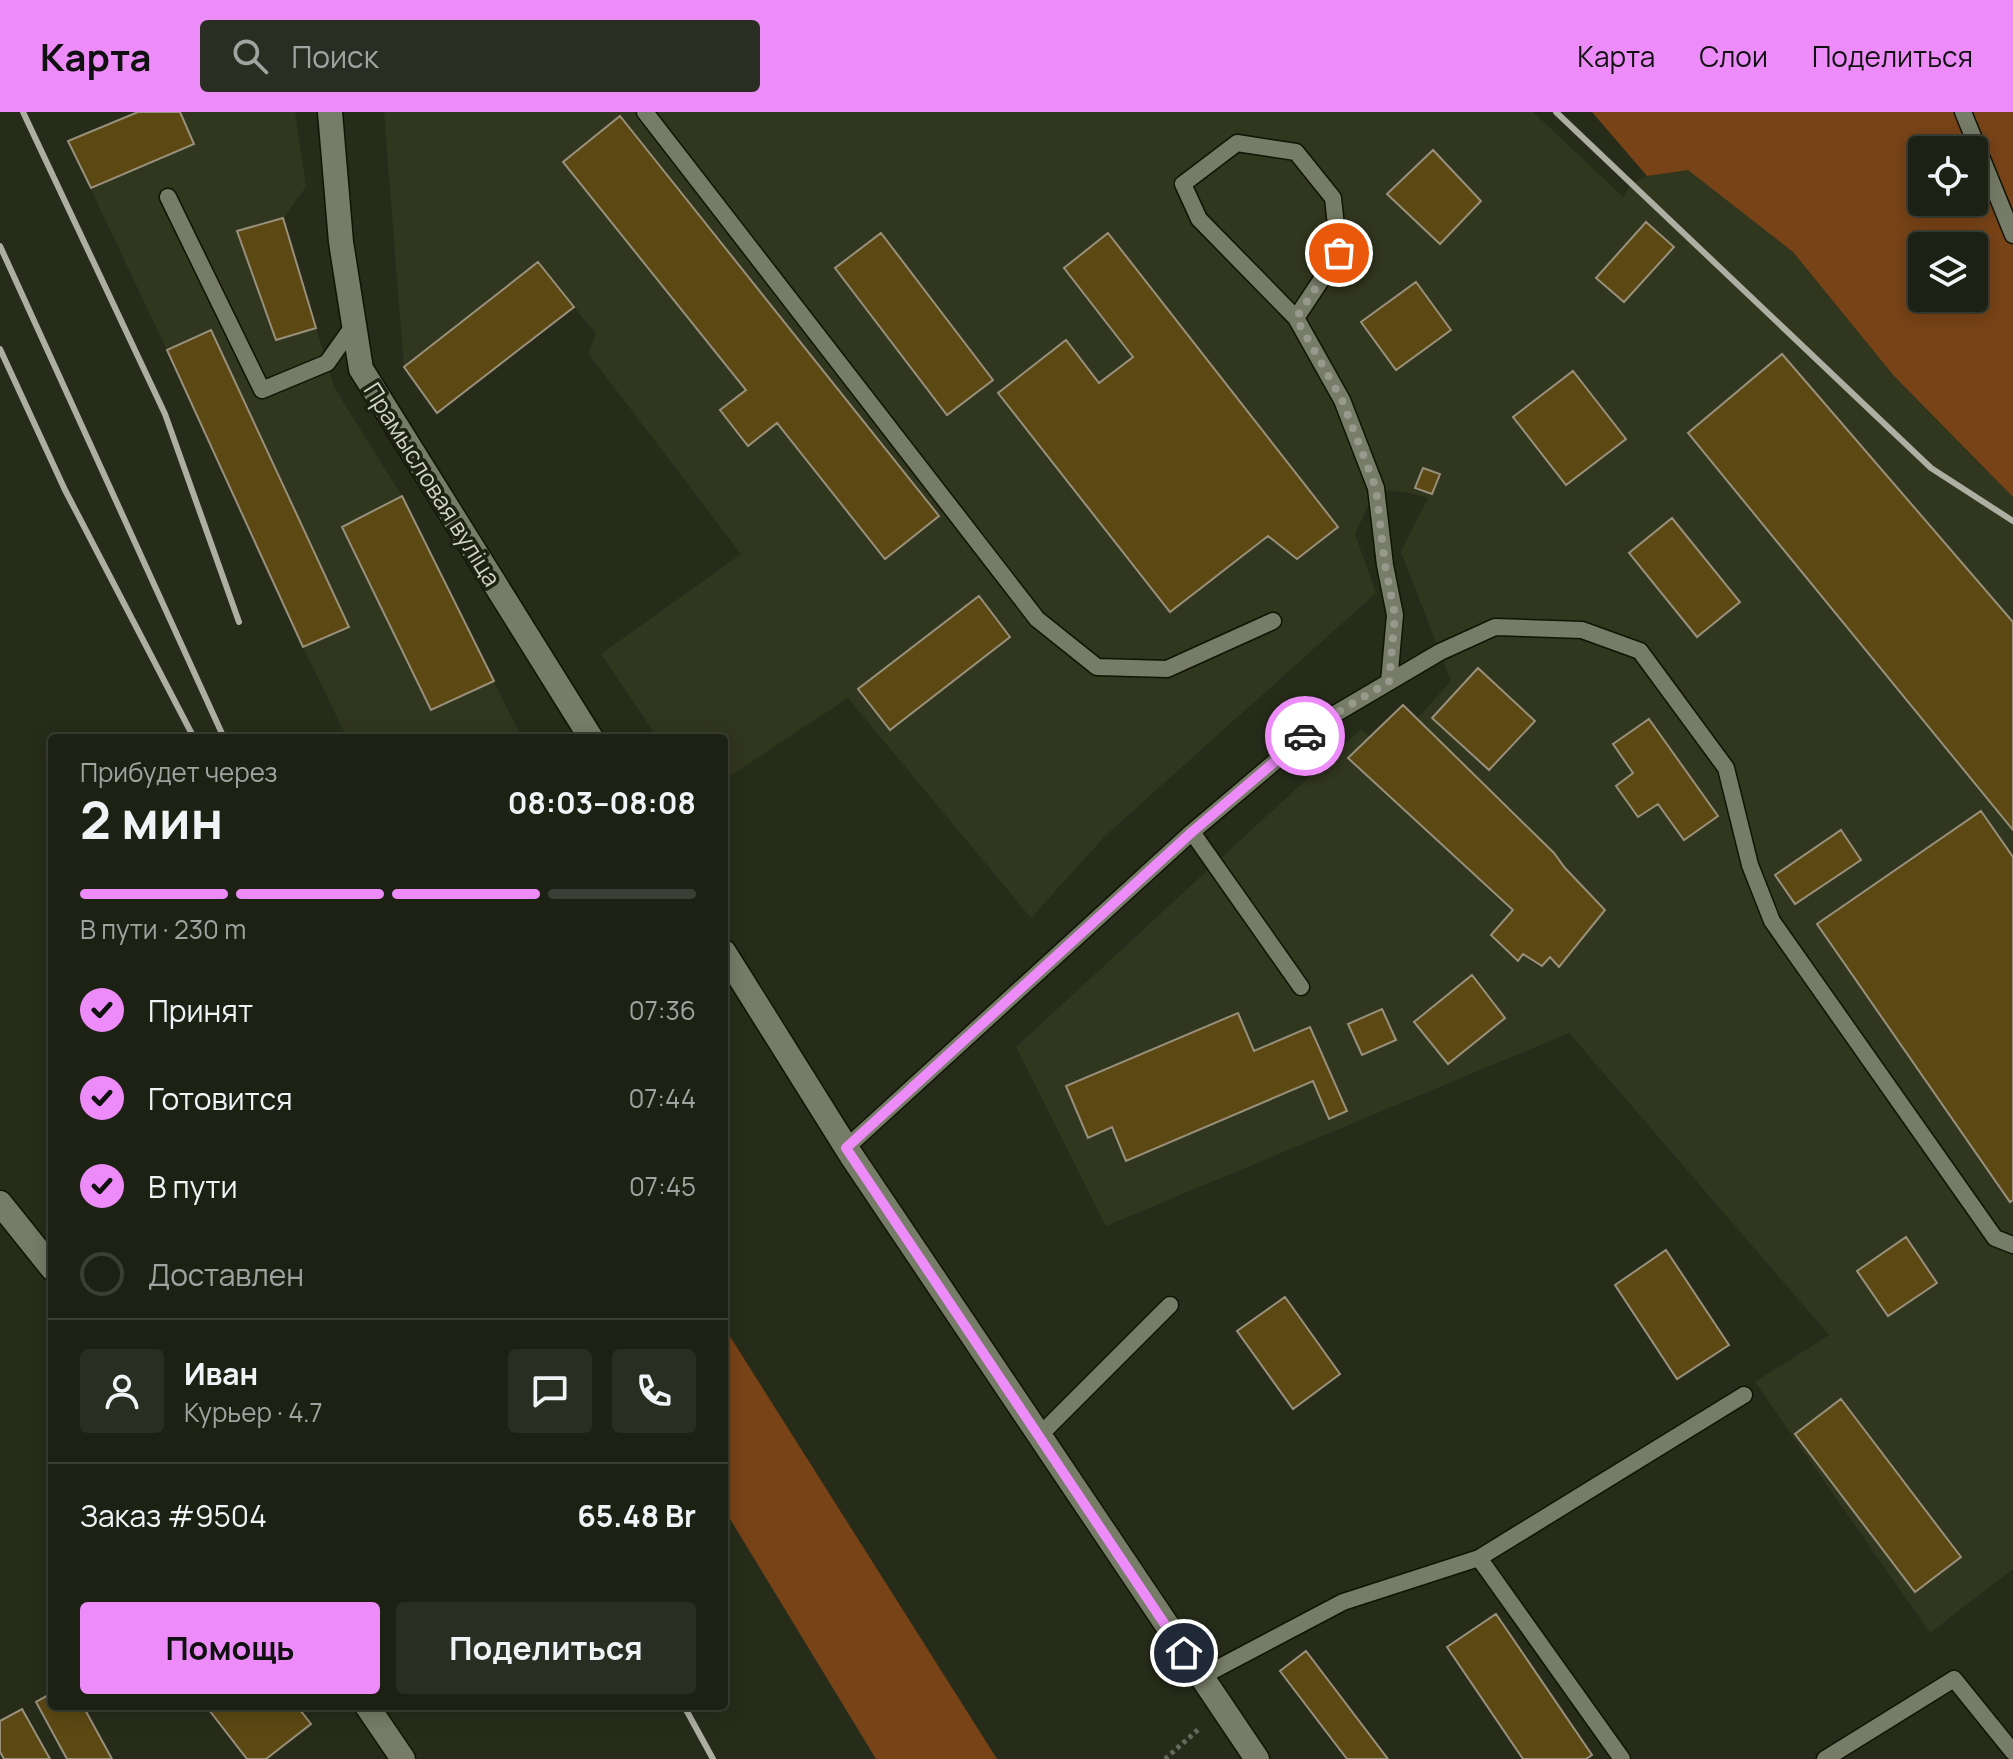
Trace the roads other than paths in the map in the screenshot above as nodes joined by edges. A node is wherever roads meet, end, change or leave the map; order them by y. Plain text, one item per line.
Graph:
1 (330, 112) edge
2 (645, 112) edge
3 (1963, 112) edge
4 (168, 197) dead end
5 (2013, 235) edge
6 (1296, 318) junction
7 (354, 325) junction
8 (1273, 621) dead end
9 (1389, 682) junction
10 (589, 734) edge
11 (1192, 832) junction
12 (728, 958) edge
13 (1301, 987) dead end
14 (846, 1148) junction
15 (0, 1203) edge
16 (2013, 1245) edge
17 (48, 1263) edge
18 (1170, 1305) dead end
19 (1744, 1395) dead end
20 (1039, 1436) junction
21 (1479, 1558) junction
22 (1201, 1677) junction
23 (370, 1710) edge
24 (2013, 1752) edge
25 (403, 1759) edge
26 (1257, 1759) edge
27 (1622, 1759) edge
28 (1825, 1759) edge

1 - 7 street, Прамысловая вуліца
2 - 8 lane
3 - 5 lane
4 - 7 lane
6 - 6 lane
6 - 9 lane
7 - 10 street, Прамысловая вуліца
9 - 11 lane
9 - 16 lane
11 - 13 lane
11 - 14 lane
12 - 14 street
14 - 20 street
15 - 17 street
18 - 20 lane
19 - 21 lane
20 - 22 street
21 - 22 lane
21 - 27 lane
22 - 26 street
23 - 25 street
24 - 28 lane

